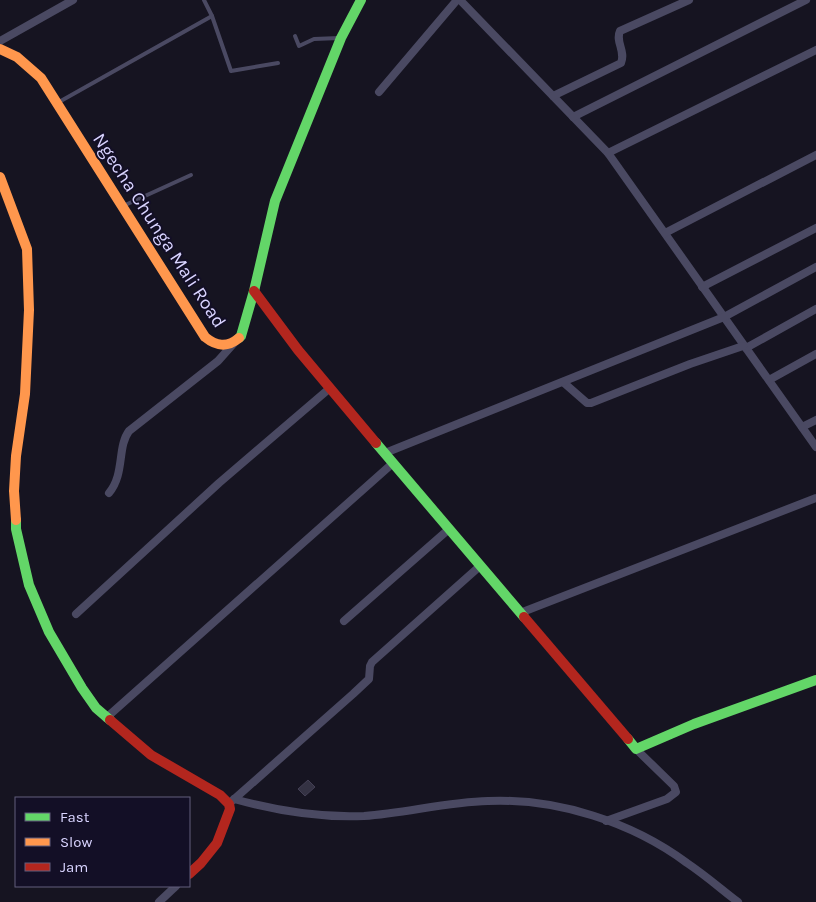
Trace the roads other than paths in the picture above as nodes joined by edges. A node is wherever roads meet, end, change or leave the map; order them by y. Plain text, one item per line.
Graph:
1 (73, 0) edge
2 (204, 0) edge
3 (361, 0) edge
4 (458, 0) edge
5 (689, 0) edge
6 (806, 0) edge
7 (212, 16) junction
8 (295, 36) dead end
9 (341, 38) junction
10 (0, 41) edge
11 (0, 49) edge
12 (816, 50) edge
13 (278, 62) dead end
14 (379, 92) dead end
15 (553, 96) junction
16 (57, 103) junction
17 (573, 117) junction
18 (608, 153) junction
19 (816, 155) edge
20 (191, 175) dead end
21 (0, 177) edge
22 (123, 206) junction
23 (816, 228) edge
24 (665, 233) junction
25 (816, 267) edge
26 (702, 287) junction
27 (254, 291) junction
28 (816, 309) edge
29 (724, 317) junction
30 (236, 341) junction
31 (744, 347) junction
32 (816, 354) edge
33 (769, 380) junction
34 (563, 382) junction
35 (330, 388) junction
36 (816, 420) edge
37 (802, 428) junction
38 (816, 447) edge
39 (385, 453) junction
40 (393, 463) junction
41 (109, 492) dead end
42 (816, 498) edge
43 (449, 529) junction
44 (480, 566) junction
45 (520, 613) junction
46 (76, 614) dead end
47 (344, 621) dead end
48 (816, 680) edge
49 (106, 718) junction
50 (636, 749) junction
51 (231, 801) junction
52 (606, 821) junction
53 (190, 873) edge
54 (175, 887) edge
55 (159, 902) edge
56 (738, 902) edge

1 - 10 street
2 - 7 lane
3 - 9 street, Ngecha Chunga Mali Road
4 - 14 street
4 - 15 street
5 - 15 street
6 - 17 street
7 - 13 lane
7 - 16 lane
8 - 9 lane
9 - 27 street, Ngecha Chunga Mali Road
11 - 16 street, Ngecha Chunga Mali Road
12 - 18 street
15 - 17 street
16 - 22 street, Ngecha Chunga Mali Road
17 - 18 street
18 - 24 street
19 - 24 street
20 - 22 lane
21 - 49 street
22 - 30 street, Ngecha Chunga Mali Road
23 - 26 street
24 - 26 street
25 - 29 street
26 - 29 street
27 - 30 street, Ngecha Chunga Mali Road
27 - 35 street
28 - 31 street
29 - 31 street
29 - 34 street
30 - 41 street
31 - 33 street
31 - 34 street
32 - 33 street
33 - 37 street
34 - 39 street
35 - 39 street
35 - 46 street
36 - 37 street
37 - 38 street
39 - 40 street
40 - 43 street
40 - 49 street
42 - 45 street
43 - 44 street
43 - 47 street
44 - 45 street
44 - 51 street
45 - 50 street
48 - 50 street
49 - 51 street
50 - 52 street
51 - 52 street
51 - 53 street
52 - 56 street
54 - 55 street

